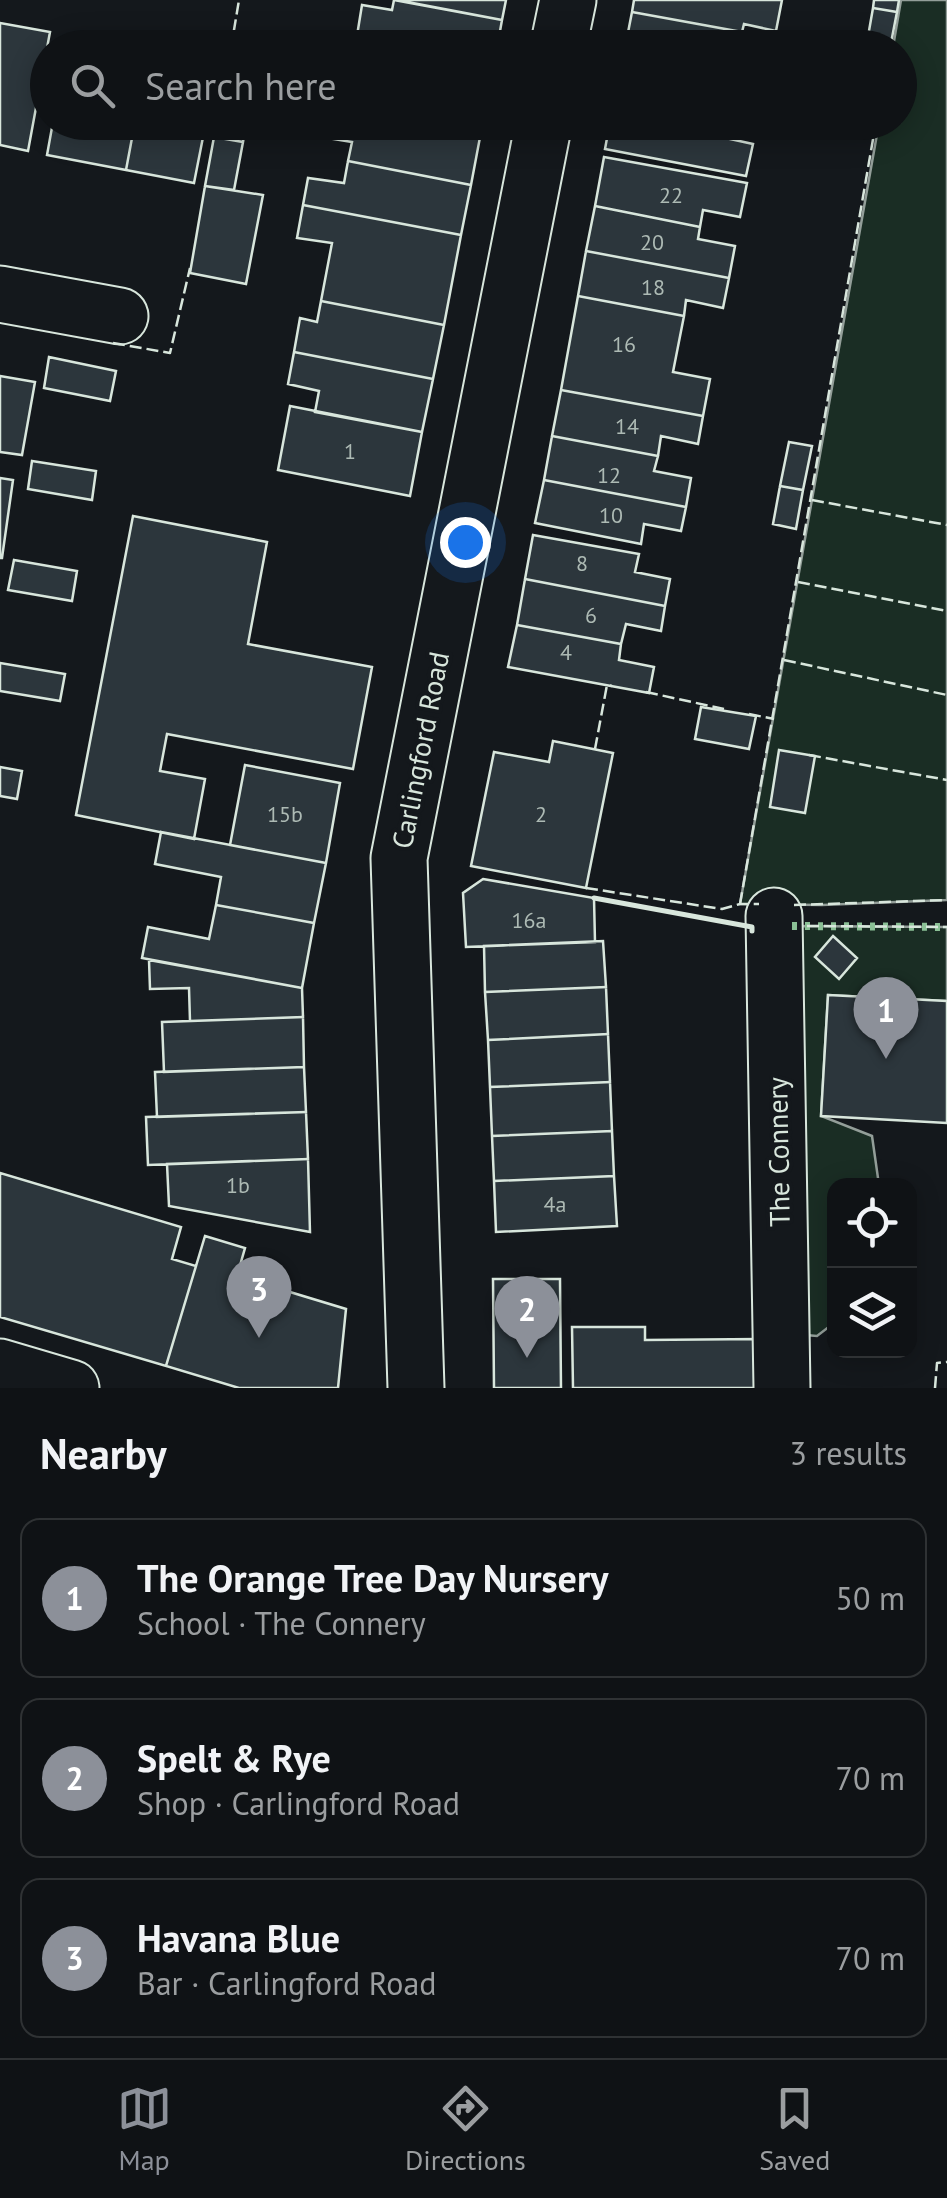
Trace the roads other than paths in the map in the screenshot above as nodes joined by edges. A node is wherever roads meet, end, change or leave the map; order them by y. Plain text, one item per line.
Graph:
1 (568, 0) edge
2 (562, 30) edge
3 (540, 140) edge
4 (0, 294) edge
5 (120, 316) dead end
6 (774, 916) dead end
7 (0, 1367) edge
8 (71, 1388) edge
9 (416, 1388) edge
10 (782, 1388) edge

1 - 2 street
3 - 9 street, Carlingford Road
4 - 5 street
6 - 10 street, The Connery
7 - 8 street

